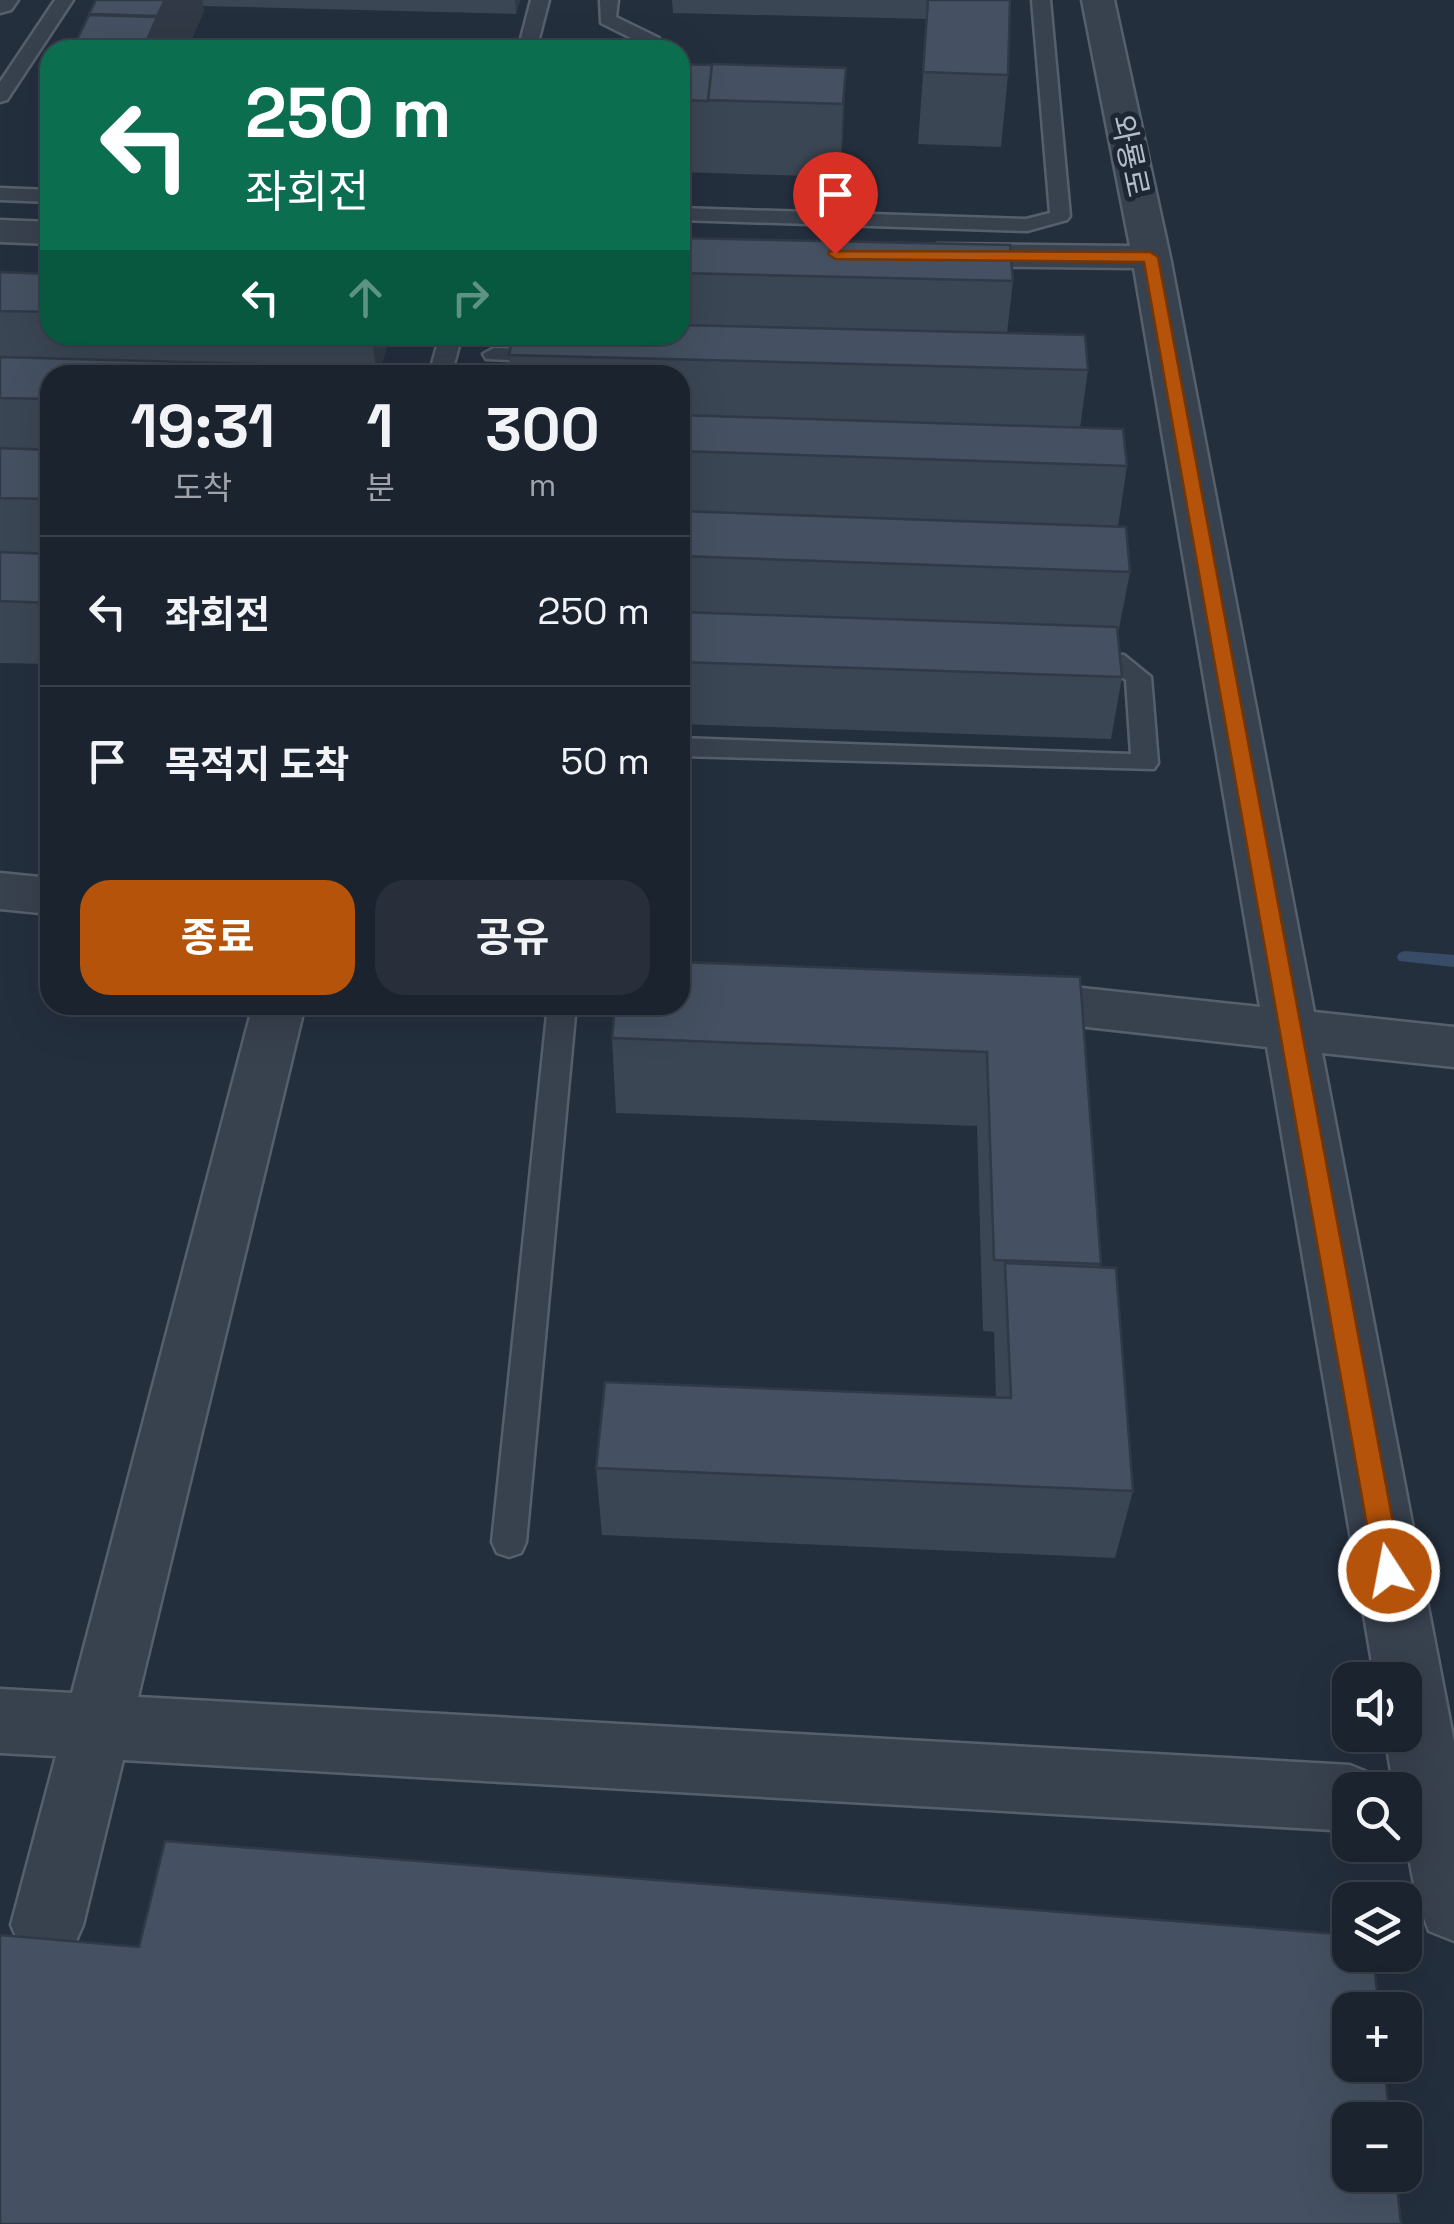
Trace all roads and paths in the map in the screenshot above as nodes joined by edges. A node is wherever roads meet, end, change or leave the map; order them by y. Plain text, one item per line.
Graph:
1 (64, 0) edge
2 (540, 0) edge
3 (609, 0) edge
4 (1041, 0) edge
5 (1098, 0) edge
6 (530, 40) edge
7 (649, 40) edge
8 (0, 96) edge
9 (0, 194) edge
10 (40, 196) edge
11 (690, 214) edge
12 (0, 232) edge
13 (40, 233) edge
14 (777, 252) edge
15 (1150, 257) junction
16 (494, 355) edge
17 (572, 356) edge
18 (1056, 658) edge
19 (690, 747) edge
20 (0, 890) edge
21 (40, 895) edge
22 (955, 993) edge
23 (275, 1015) edge
24 (561, 1015) edge
25 (1289, 1030) junction
26 (1454, 1047) edge
27 (508, 1542) dead end
28 (0, 1721) edge
29 (97, 1725) junction
30 (1413, 1772) edge
31 (1332, 1797) edge
32 (1422, 1814) edge
33 (1454, 1906) edge
34 (47, 1925) dead end

1 - 8 lane
2 - 6 lane
3 - 7 lane
4 - 11 lane
5 - 15 street, 와룡로
9 - 10 lane
12 - 13 street
14 - 15 street
15 - 25 street, 와룡로
16 - 17 lane
18 - 19 lane
20 - 21 street
22 - 25 street
23 - 29 street
24 - 27 lane
25 - 26 street
25 - 30 street, 와룡로
28 - 29 street
29 - 31 street
29 - 34 street
32 - 33 street, 와룡로

